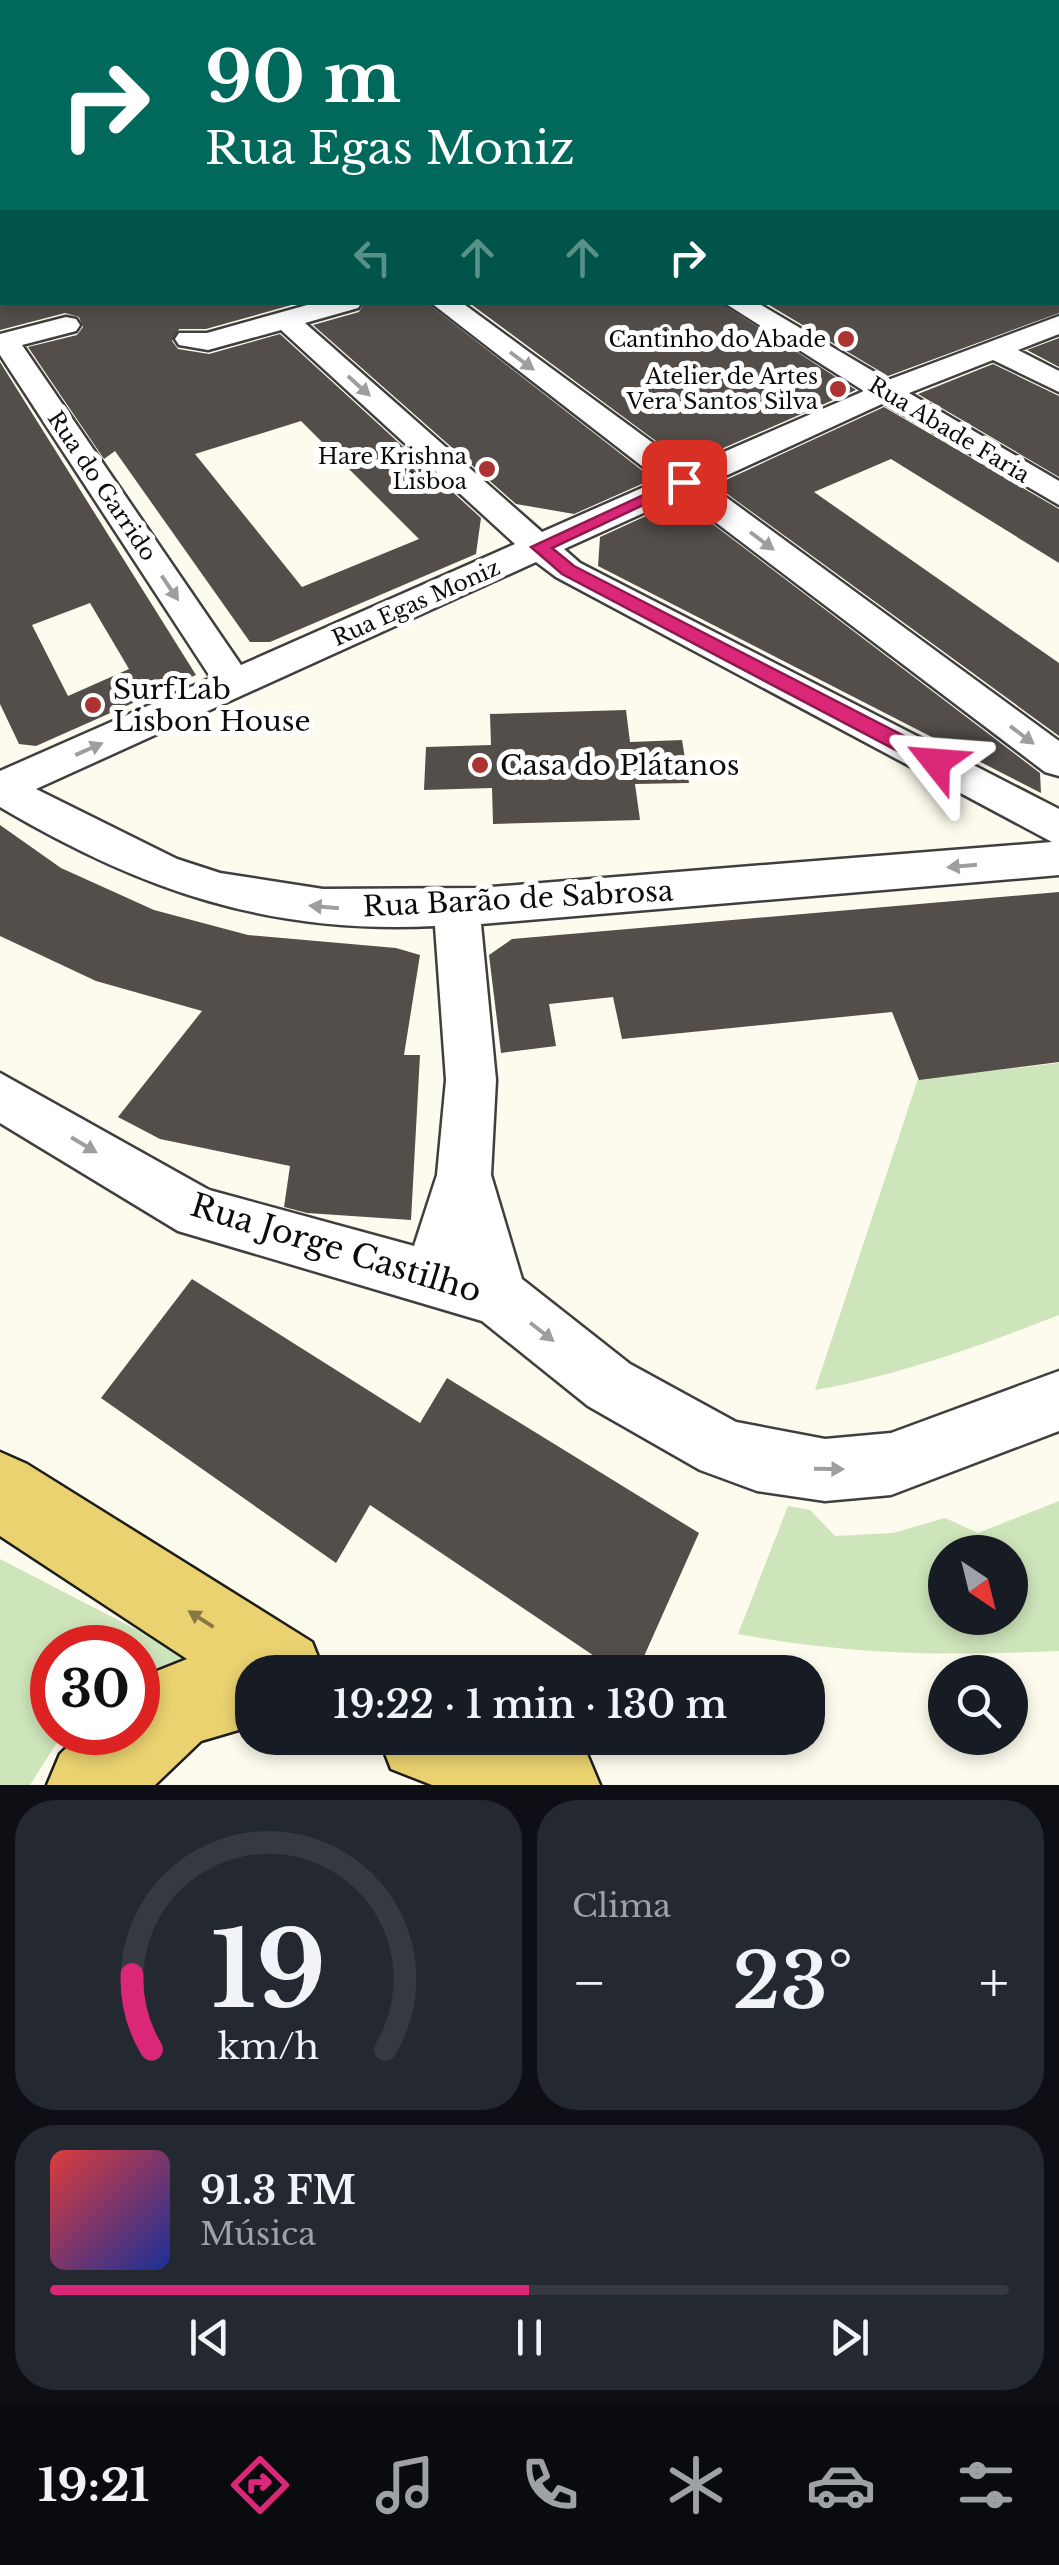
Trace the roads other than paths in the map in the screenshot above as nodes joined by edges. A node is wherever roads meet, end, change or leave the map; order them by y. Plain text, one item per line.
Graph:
1 (339, 305) edge
2 (448, 305) edge
3 (741, 305) edge
4 (287, 320) junction
5 (1059, 324) edge
6 (66, 325) dead end
7 (199, 341) dead end
8 (995, 349) junction
9 (1059, 383) edge
10 (886, 392) junction
11 (684, 482) junction
12 (1059, 495) edge
13 (540, 547) junction
14 (234, 684) junction
15 (1059, 762) edge
16 (0, 788) edge
17 (1059, 828) edge
18 (1059, 858) edge
19 (457, 908) junction
20 (0, 1096) edge
21 (464, 1174) junction
22 (432, 1279) junction
23 (498, 1297) junction
24 (1059, 1401) edge
25 (0, 1491) edge
26 (256, 1655) edge
27 (235, 1689) edge
28 (470, 1755) edge
29 (91, 1785) edge
30 (556, 1785) edge

1 - 4 street
2 -> 11 street
3 - 10 street, Rua Abade Faria
4 - 7 street
4 -> 13 street
5 - 8 street, Rua Egas Moniz
6 -> 14 street, Rua do Garrido
8 - 9 street
8 - 10 street, Rua Egas Moniz
10 - 11 street, Rua Egas Moniz
10 - 12 street, Rua Abade Faria
11 - 13 street, Rua Egas Moniz
11 -> 15 street
13 - 14 street, Rua Egas Moniz
13 - 17 street
16 -> 14 street, Rua Egas Moniz
19 -> 16 street, Rua Barão de Sabrosa
18 -> 19 street, Rua Barão de Sabrosa
19 - 21 street
20 -> 22 street, Rua Jorge Castilho
21 - 22 street
21 - 23 street
22 - 23 street, Rua Jorge Castilho
23 -> 24 street, Rua Jorge Castilho
26 -> 25 main road
27 - 29 main road
28 - 30 main road

